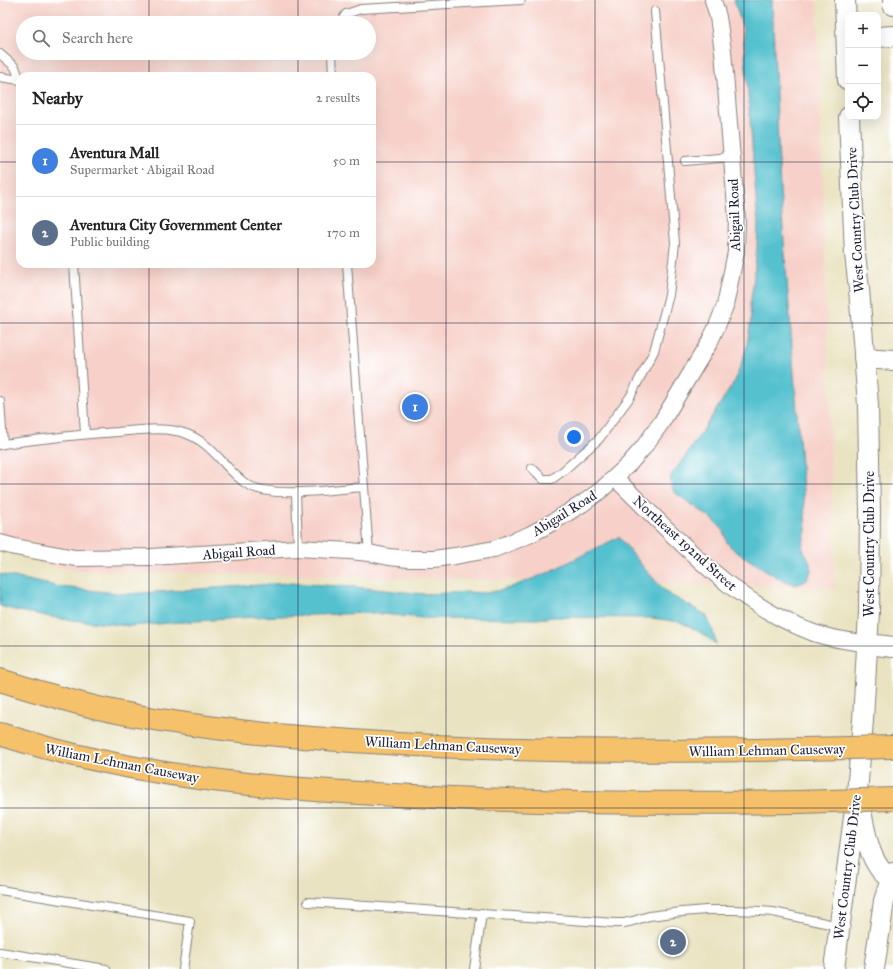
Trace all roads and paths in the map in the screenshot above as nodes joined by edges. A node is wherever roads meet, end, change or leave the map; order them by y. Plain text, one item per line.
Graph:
1 (521, 0) edge
2 (713, 0) edge
3 (845, 0) edge
4 (893, 0) edge
5 (893, 6) edge
6 (655, 11) dead end
7 (846, 12) edge
8 (345, 16) edge
9 (893, 36) edge
10 (881, 37) edge
11 (0, 54) edge
12 (332, 60) edge
13 (17, 72) edge
14 (333, 72) edge
15 (0, 77) edge
16 (16, 79) edge
17 (850, 120) edge
18 (731, 157) junction
19 (685, 161) dead end
20 (74, 268) edge
21 (347, 268) edge
22 (864, 358) junction
23 (893, 360) edge
24 (0, 401) edge
25 (86, 434) junction
26 (2, 445) edge
27 (532, 468) dead end
28 (615, 478) junction
29 (364, 487) junction
30 (296, 493) junction
31 (0, 543) edge
32 (298, 548) junction
33 (369, 553) junction
34 (868, 644) junction
35 (893, 647) edge
36 (0, 680) edge
37 (0, 734) edge
38 (893, 747) edge
39 (857, 794) junction
40 (893, 799) edge
41 (892, 878) edge
42 (0, 890) edge
43 (308, 902) dead end
44 (482, 913) junction
45 (840, 926) junction
46 (893, 936) edge
47 (0, 952) edge
48 (106, 969) edge
49 (183, 969) edge
50 (474, 969) edge
51 (834, 969) edge
52 (874, 969) edge
53 (882, 969) edge

1 - 8 lane
2 - 18 street, Abigail Road
3 - 7 street
4 - 5 street
6 - 27 lane
9 - 10 street
11 - 13 lane
12 - 14 lane
15 - 16 lane
17 - 22 street, West Country Club Drive
18 - 19 lane
18 - 28 street, Abigail Road
20 - 25 lane
21 - 29 lane
22 - 23 street
22 - 34 street, West Country Club Drive
24 - 26 lane
25 - 26 lane
25 - 30 lane
28 - 33 street, Abigail Road
28 - 34 street, Northeast 192nd Street
29 - 30 lane
29 - 33 lane
30 - 32 lane
31 - 32 street, Abigail Road
32 - 33 street, Abigail Road
34 - 35 street, Northeast 192nd Street
34 - 39 street, West Country Club Drive
36 - 38 highway, William Lehman Causeway, bridge
37 - 40 highway, William Lehman Causeway, bridge
39 - 41 street
39 - 45 street, West Country Club Drive
41 - 52 street
42 - 49 lane
43 - 44 lane
44 - 45 lane
44 - 50 lane
45 - 51 street, West Country Club Drive
46 - 53 street
47 - 48 lane

